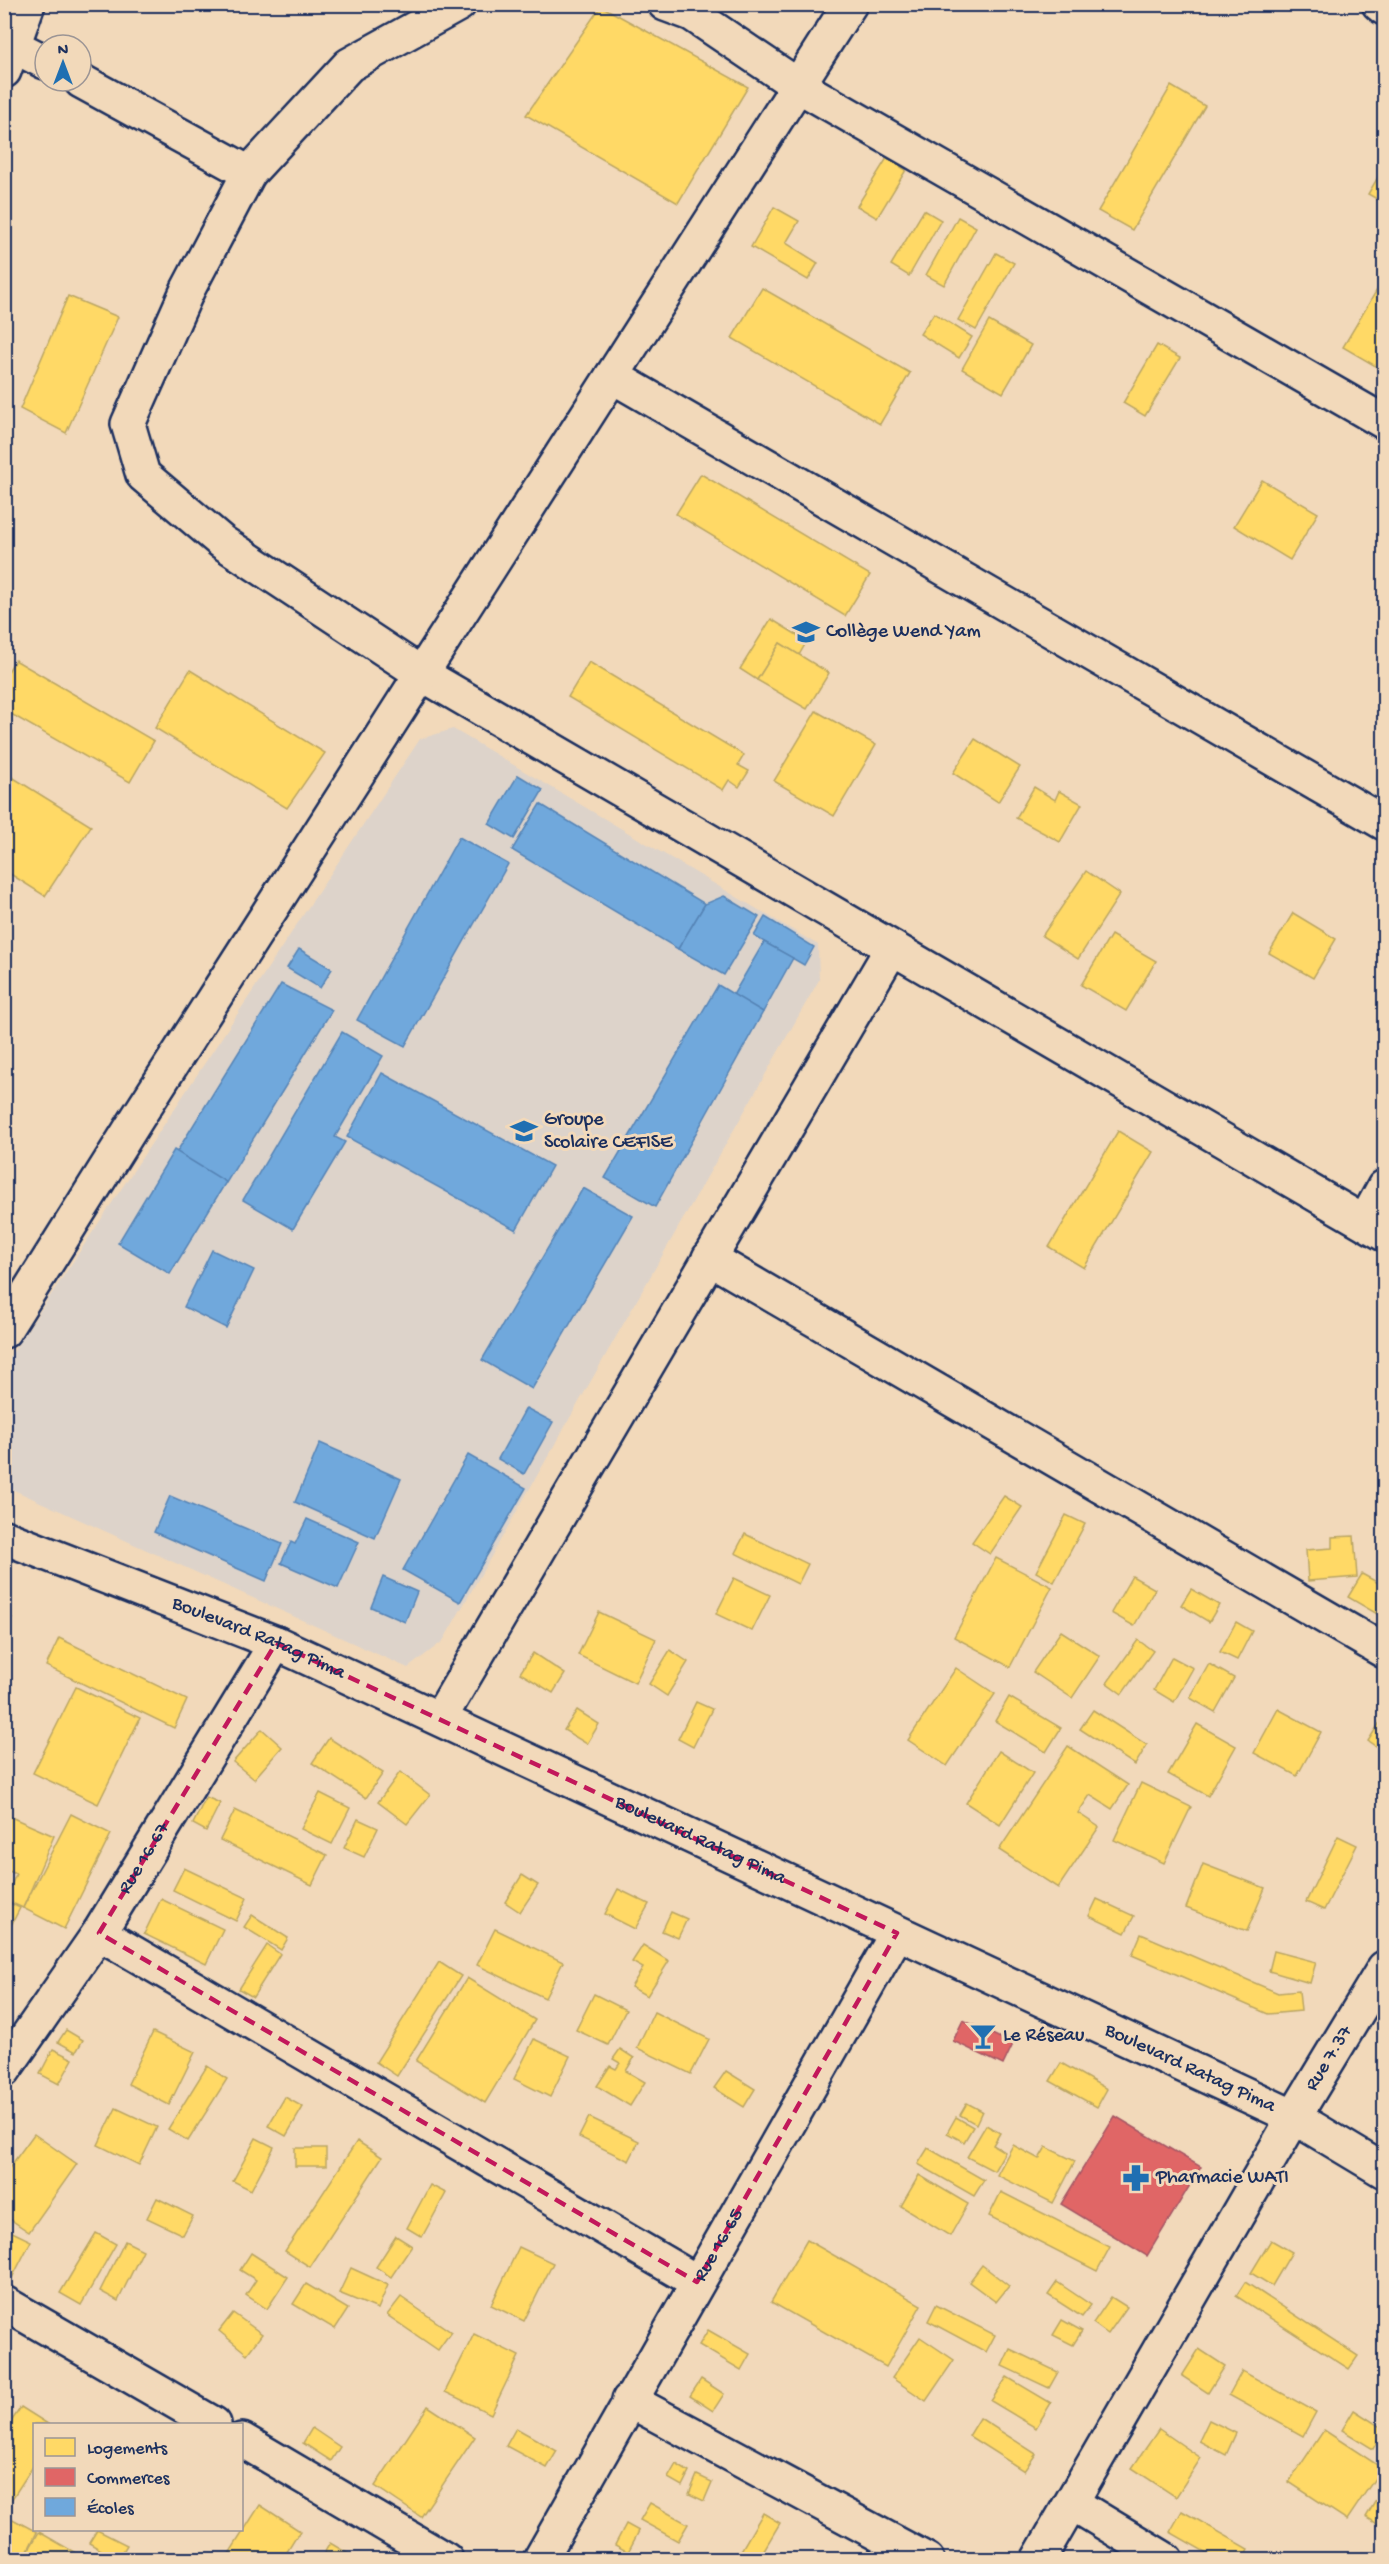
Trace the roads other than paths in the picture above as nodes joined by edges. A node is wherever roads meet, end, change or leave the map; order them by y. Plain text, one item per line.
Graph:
1 (28, 4) edge
2 (459, 4) edge
3 (665, 4) edge
4 (850, 4) edge
5 (1379, 4) edge
6 (1384, 8) edge
7 (8, 52) edge
8 (33, 59) edge
9 (797, 86) junction
10 (93, 88) edge
11 (249, 173) junction
12 (612, 376) junction
13 (1384, 422) edge
14 (422, 674) junction
15 (1384, 823) edge
16 (892, 948) junction
17 (1384, 1187) edge
18 (1375, 1228) edge
19 (709, 1258) junction
20 (4, 1331) edge
21 (4, 1537) edge
22 (276, 1643) junction
23 (1384, 1651) edge
24 (440, 1718) junction
25 (99, 1933) junction
26 (897, 1933) junction
27 (1384, 1968) edge
28 (4, 2070) edge
29 (1294, 2117) junction
30 (1384, 2171) edge
31 (697, 2282) junction
32 (4, 2303) edge
33 (629, 2400) junction
34 (212, 2423) edge
35 (243, 2441) edge
36 (1072, 2503) junction
37 (447, 2559) edge
38 (540, 2559) edge
39 (927, 2559) edge
40 (1038, 2559) edge
41 (1166, 2559) edge

1 - 7 street
2 - 11 street
3 - 9 street
4 - 9 street
5 - 6 street
7 - 8 street
9 - 12 street
9 - 13 street
10 - 11 street
11 - 14 street
12 - 14 street
12 - 15 street
14 - 16 street
14 - 20 street
16 - 18 street
16 - 19 street
17 - 18 street
19 - 23 street
19 - 24 street
21 - 22 street, Boulevard Ratag Pima
22 - 24 street, Boulevard Ratag Pima
22 - 25 street, Rue 16.67
24 - 26 street, Boulevard Ratag Pima
25 - 28 street, Rue 16.67
25 - 31 street
26 - 29 street, Boulevard Ratag Pima
26 - 31 street, Rue 16.65
27 - 29 street, Rue 7.37
29 - 30 street, Boulevard Ratag Pima
29 - 36 street, Rue 7.37
31 - 33 street, Rue 16.65
32 - 34 street
33 - 38 street, Rue 16.65
33 - 39 street
35 - 37 street
36 - 40 street, Rue 7.37
36 - 41 street

